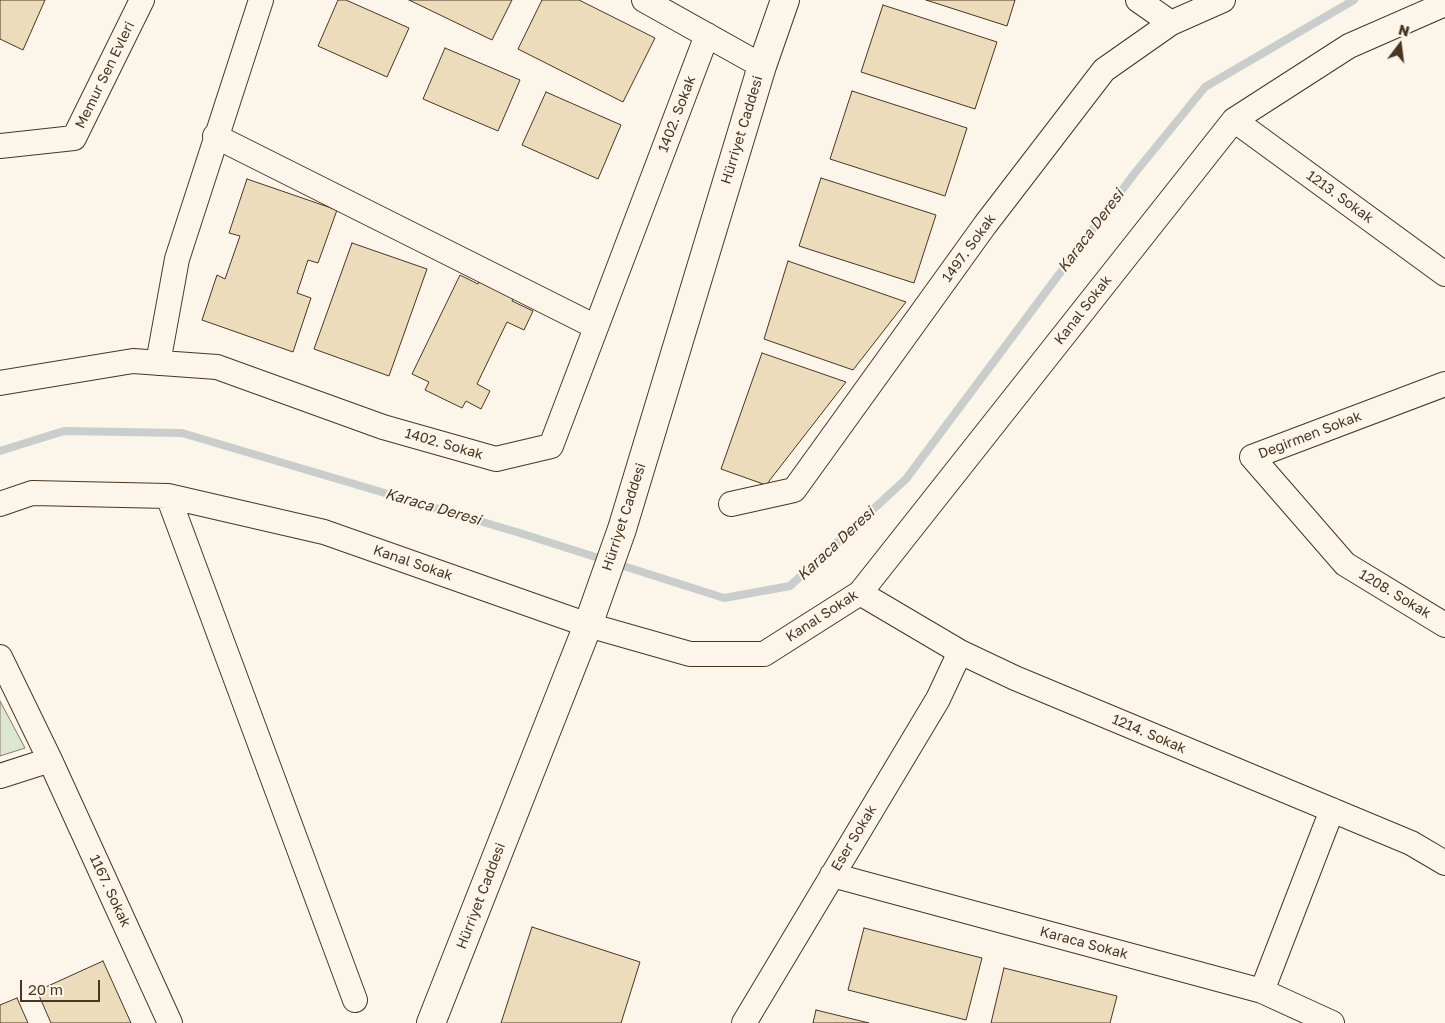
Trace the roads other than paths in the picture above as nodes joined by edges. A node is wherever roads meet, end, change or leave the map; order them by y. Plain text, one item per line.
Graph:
1 (142, 0) edge
2 (261, 0) edge
3 (644, 0) edge
4 (785, 0) edge
5 (1138, 0) edge
6 (1210, 3) edge
7 (1445, 4) edge
8 (1171, 23) junction
9 (707, 35) junction
10 (762, 66) junction
11 (1234, 120) junction
12 (216, 136) junction
13 (0, 146) edge
14 (1445, 274) edge
15 (596, 327) junction
16 (158, 362) junction
17 (0, 383) edge
18 (1445, 384) edge
19 (168, 496) junction
20 (0, 504) edge
21 (731, 504) dead end
22 (1345, 564) joint
23 (860, 592) junction
24 (588, 625) junction
25 (1445, 625) edge
26 (960, 652) junction
27 (0, 657) edge
28 (50, 760) junction
29 (0, 776) edge
30 (1332, 810) junction
31 (1445, 863) edge
32 (832, 875) junction
33 (1262, 990) junction
34 (355, 1000) dead end
35 (170, 1023) edge
36 (432, 1023) edge
37 (744, 1023) edge
38 (1332, 1023) edge

1 - 13 street, Memur Sen Evleri
2 - 12 street
3 - 9 street
4 - 10 main road, Hürriyet Caddesi
5 - 8 street
6 - 8 street, 1497. Sokak
7 - 11 street, Kanal Sokak
8 - 21 street, 1497. Sokak
9 - 10 street
9 - 15 street, 1402. Sokak
10 - 24 main road, Hürriyet Caddesi
11 - 14 street, 1213. Sokak
11 - 23 street, Kanal Sokak
12 - 15 street
12 - 16 street
15 - 16 street, 1402. Sokak
16 - 17 street, 1402. Sokak
18 - 22 street, Değirmen Sokak
19 - 20 street, Kanal Sokak
19 - 24 street, Kanal Sokak
19 - 34 street
22 - 25 street, 1208. Sokak
23 - 24 street, Kanal Sokak
23 - 26 street, 1214. Sokak
24 - 36 main road, Hürriyet Caddesi
26 - 30 street, 1214. Sokak
26 - 32 street, Eser Sokak
27 - 28 street, 1167. Sokak
28 - 29 street
28 - 35 street, 1167. Sokak
30 - 31 street, 1214. Sokak
30 - 33 street
32 - 33 street, Karaca Sokak
32 - 37 street, Eser Sokak
33 - 38 street, Karaca Sokak

